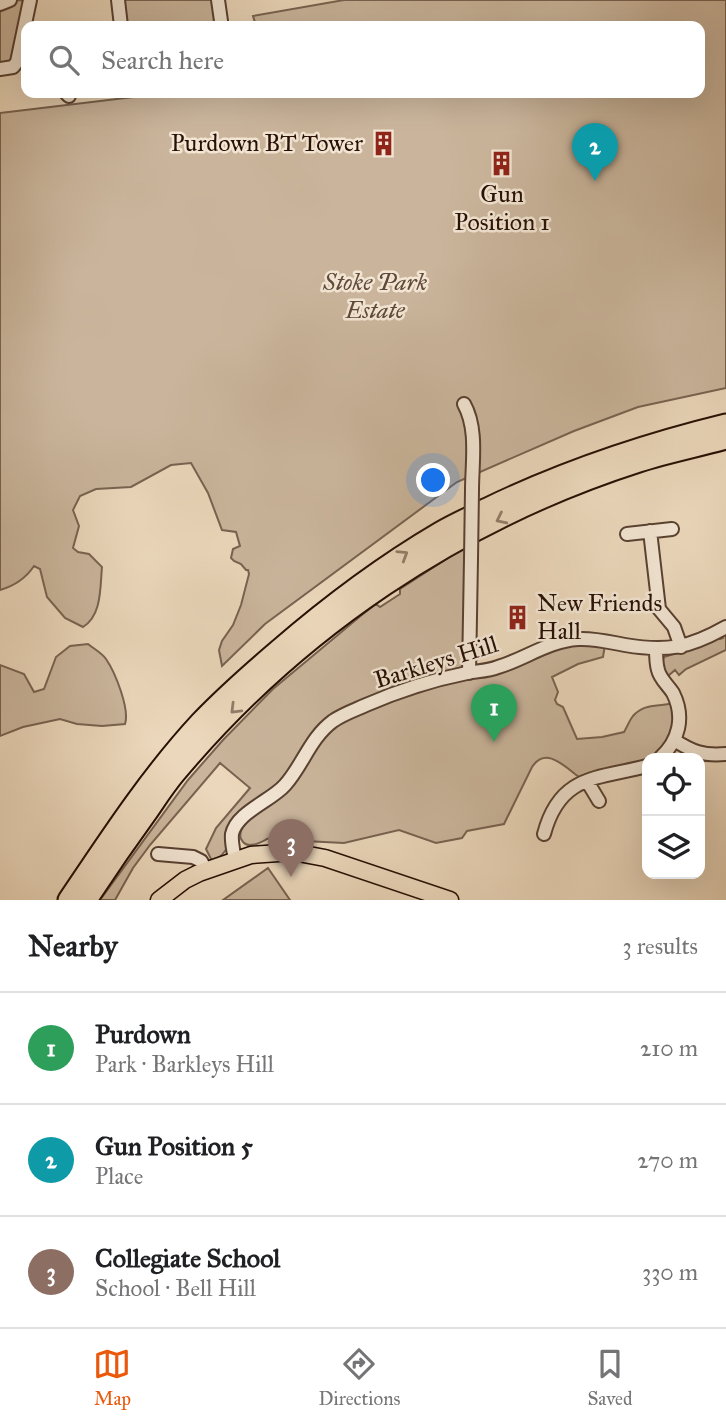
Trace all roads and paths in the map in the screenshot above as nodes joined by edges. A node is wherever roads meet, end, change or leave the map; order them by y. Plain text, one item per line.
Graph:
1 (10, 0) edge
2 (30, 0) edge
3 (118, 0) edge
4 (218, 0) edge
5 (0, 4) edge
6 (27, 21) edge
7 (120, 21) edge
8 (221, 21) edge
9 (21, 64) edge
10 (0, 69) edge
11 (464, 404) dead end
12 (726, 424) edge
13 (726, 439) edge
14 (671, 529) dead end
15 (650, 531) junction
16 (627, 534) dead end
17 (726, 627) edge
18 (681, 647) junction
19 (656, 648) junction
20 (469, 673) junction
21 (674, 740) junction
22 (666, 753) edge
23 (726, 754) edge
24 (642, 767) edge
25 (587, 780) junction
26 (599, 801) dead end
27 (545, 837) dead end
28 (158, 855) dead end
29 (235, 860) junction
30 (206, 870) junction
31 (68, 900) edge
32 (86, 900) edge
33 (159, 900) edge
34 (450, 900) edge

1 - 5 street
2 - 6 street
3 - 7 street
4 - 8 street
9 - 10 street
11 - 20 street, bridge
31 -> 12 highway
13 -> 32 highway
14 - 15 street
15 - 16 street
15 - 18 street
17 - 18 street, Barkleys Hill
18 - 19 street, Barkleys Hill
19 - 20 street, Barkleys Hill
19 - 21 street
20 - 29 street, Barkleys Hill
21 - 22 street
21 - 23 street
24 - 25 street
25 - 26 street
25 - 27 street
28 - 30 street
29 - 30 main road
29 - 34 main road
30 - 33 main road

